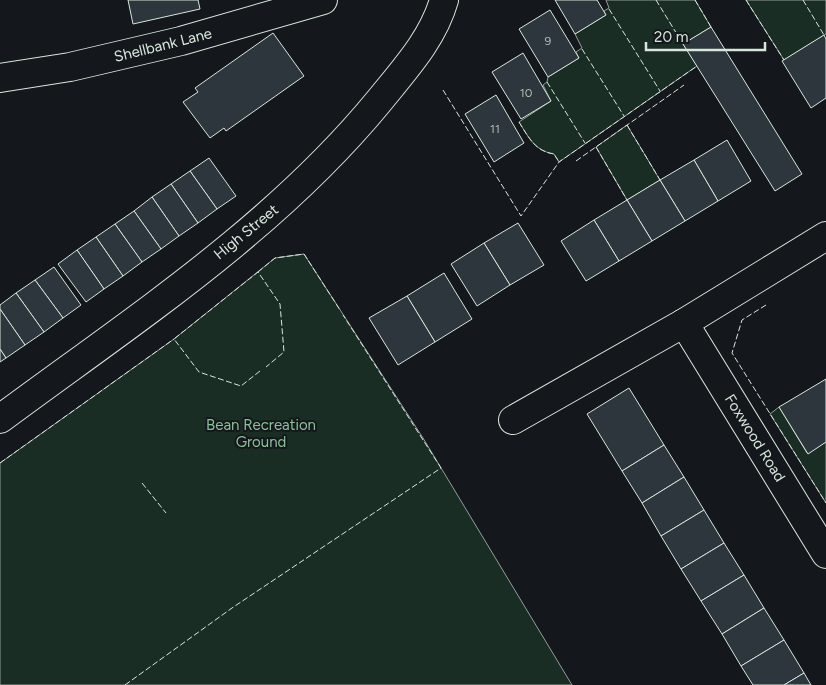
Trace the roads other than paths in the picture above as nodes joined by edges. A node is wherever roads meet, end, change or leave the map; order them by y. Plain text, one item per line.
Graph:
1 (323, 0) edge
2 (444, 0) edge
3 (0, 78) edge
4 (826, 236) edge
5 (684, 323) junction
6 (0, 419) edge
7 (513, 420) dead end
8 (826, 554) edge

1 - 3 street, Shellbank Lane
2 - 6 street, High Street
4 - 5 street
5 - 7 street
5 - 8 street, Foxwood Road

